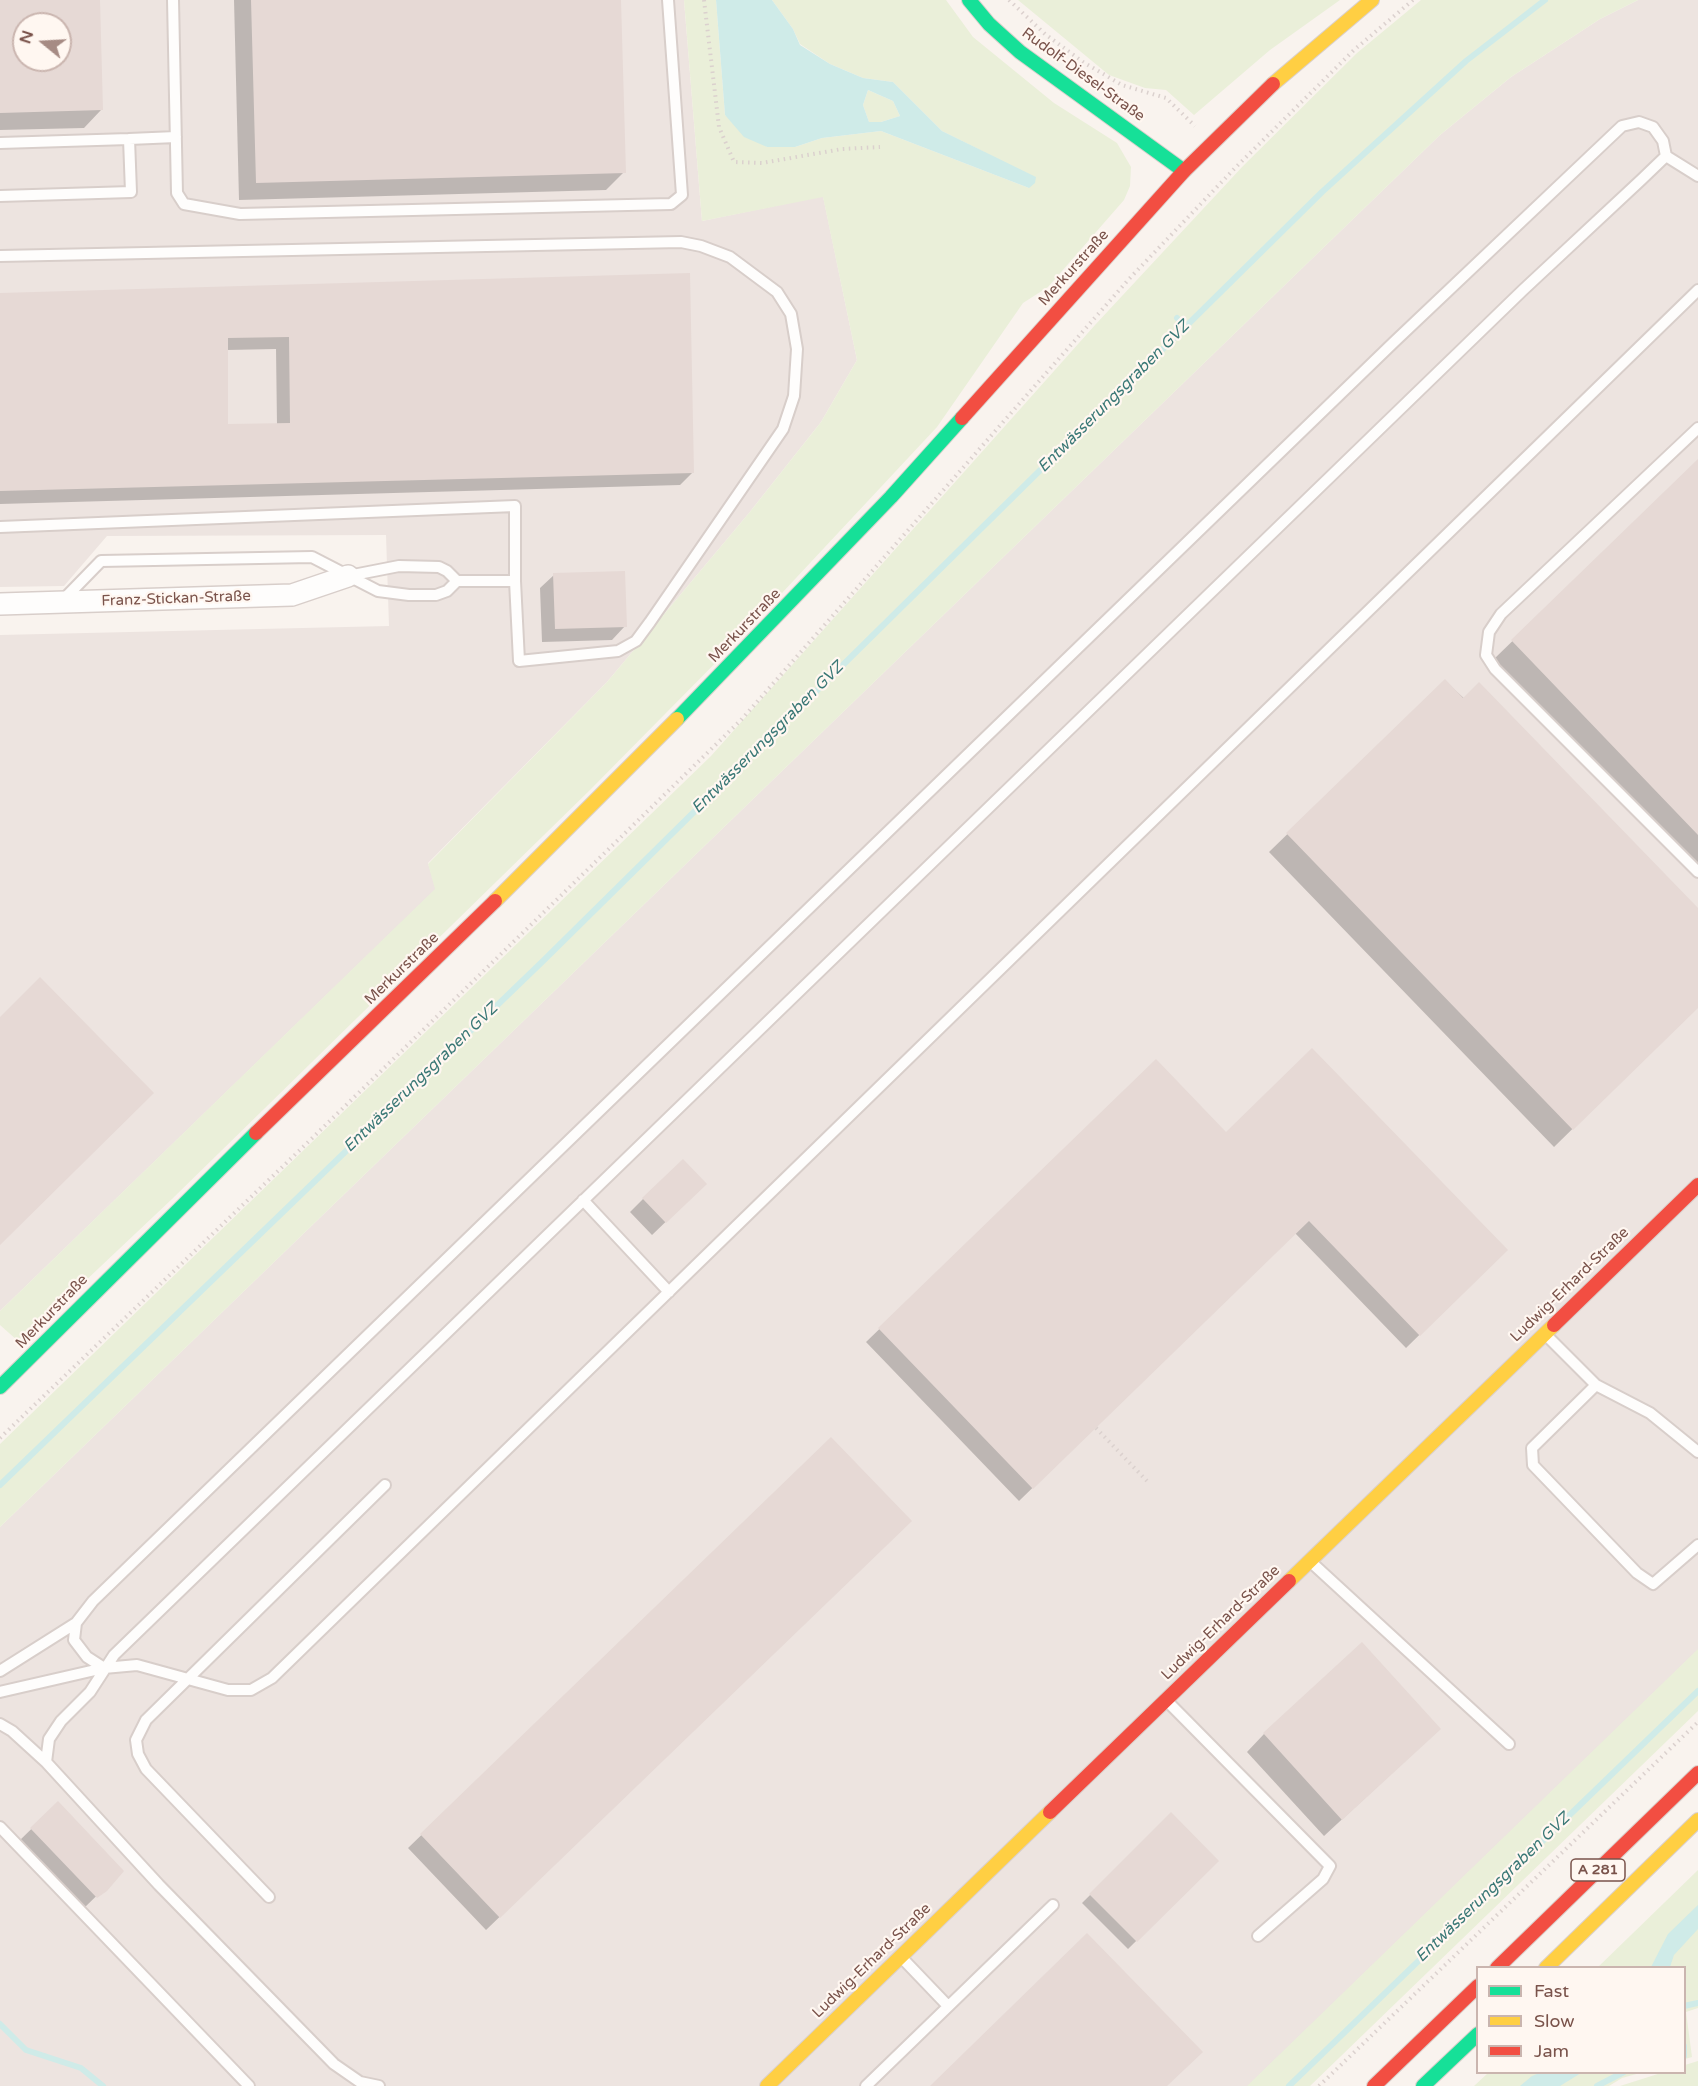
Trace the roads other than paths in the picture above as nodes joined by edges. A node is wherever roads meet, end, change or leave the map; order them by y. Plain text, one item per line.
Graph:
1 (173, 0) edge
2 (668, 0) edge
3 (969, 0) edge
4 (1372, 0) edge
5 (176, 137) junction
6 (129, 139) junction
7 (0, 143) edge
8 (1666, 156) junction
9 (1184, 171) junction
10 (1698, 176) edge
11 (0, 196) edge
12 (0, 256) edge
13 (1698, 290) edge
14 (1698, 428) edge
15 (0, 527) edge
16 (348, 576) junction
17 (457, 581) junction
18 (515, 581) junction
19 (61, 602) junction
20 (0, 604) edge
21 (1698, 872) edge
22 (1698, 1185) edge
23 (583, 1200) junction
24 (126, 1259) junction
25 (669, 1292) junction
26 (1544, 1333) junction
27 (16, 1351) dead end
28 (1596, 1385) junction
29 (0, 1387) edge
30 (1698, 1452) edge
31 (385, 1485) dead end
32 (1698, 1545) edge
33 (1310, 1560) junction
34 (76, 1623) junction
35 (104, 1668) junction
36 (0, 1671) edge
37 (188, 1679) junction
38 (0, 1692) edge
39 (1166, 1700) junction
40 (0, 1724) edge
41 (1509, 1744) dead end
42 (46, 1762) junction
43 (1698, 1773) edge
44 (1698, 1820) edge
45 (0, 1827) edge
46 (269, 1897) dead end
47 (1053, 1905) dead end
48 (1258, 1936) dead end
49 (900, 1957) junction
50 (1499, 1966) edge
51 (1548, 1966) edge
52 (1476, 1988) edge
53 (948, 2006) junction
54 (1476, 2036) edge
55 (249, 2086) edge
56 (379, 2086) edge
57 (767, 2086) edge
58 (866, 2086) edge
59 (1374, 2086) edge
60 (1423, 2086) edge

1 - 5 lane
2 - 5 lane
3 - 9 main road, Rudolf-Diesel-Straße
4 - 9 main road, Merkurstraße
5 - 6 lane
6 - 7 lane
6 - 11 lane
8 - 10 lane
8 - 23 lane
8 - 34 lane
9 - 24 main road, Merkurstraße
12 - 18 lane
13 - 25 lane
14 - 21 lane
15 - 18 lane
16 - 17 lane
16 - 17 lane
16 - 19 street, Franz-Stickan-Straße
16 - 19 lane
17 - 18 lane
19 - 20 street, Franz-Stickan-Straße
22 - 26 main road, Ludwig-Erhard-Straße
23 - 25 lane
23 - 35 lane
24 - 27 main road, Merkurstraße
24 - 29 main road, Merkurstraße
25 - 37 lane
26 - 28 lane
26 - 33 main road, Ludwig-Erhard-Straße
28 - 30 lane
28 - 32 lane
31 - 37 lane
33 - 39 main road, Ludwig-Erhard-Straße
33 - 41 lane
34 - 35 lane
34 - 36 lane
35 - 37 lane
35 - 38 lane
35 - 42 lane
37 - 46 lane
39 - 48 lane
39 - 49 main road, Ludwig-Erhard-Straße
40 - 42 lane
42 - 56 lane
43 - 50 main road, A 281
44 - 51 main road, A 281
45 - 55 lane
47 - 53 lane
49 - 53 lane
49 - 57 main road, Ludwig-Erhard-Straße
52 - 59 main road
53 - 58 lane
54 - 60 main road

